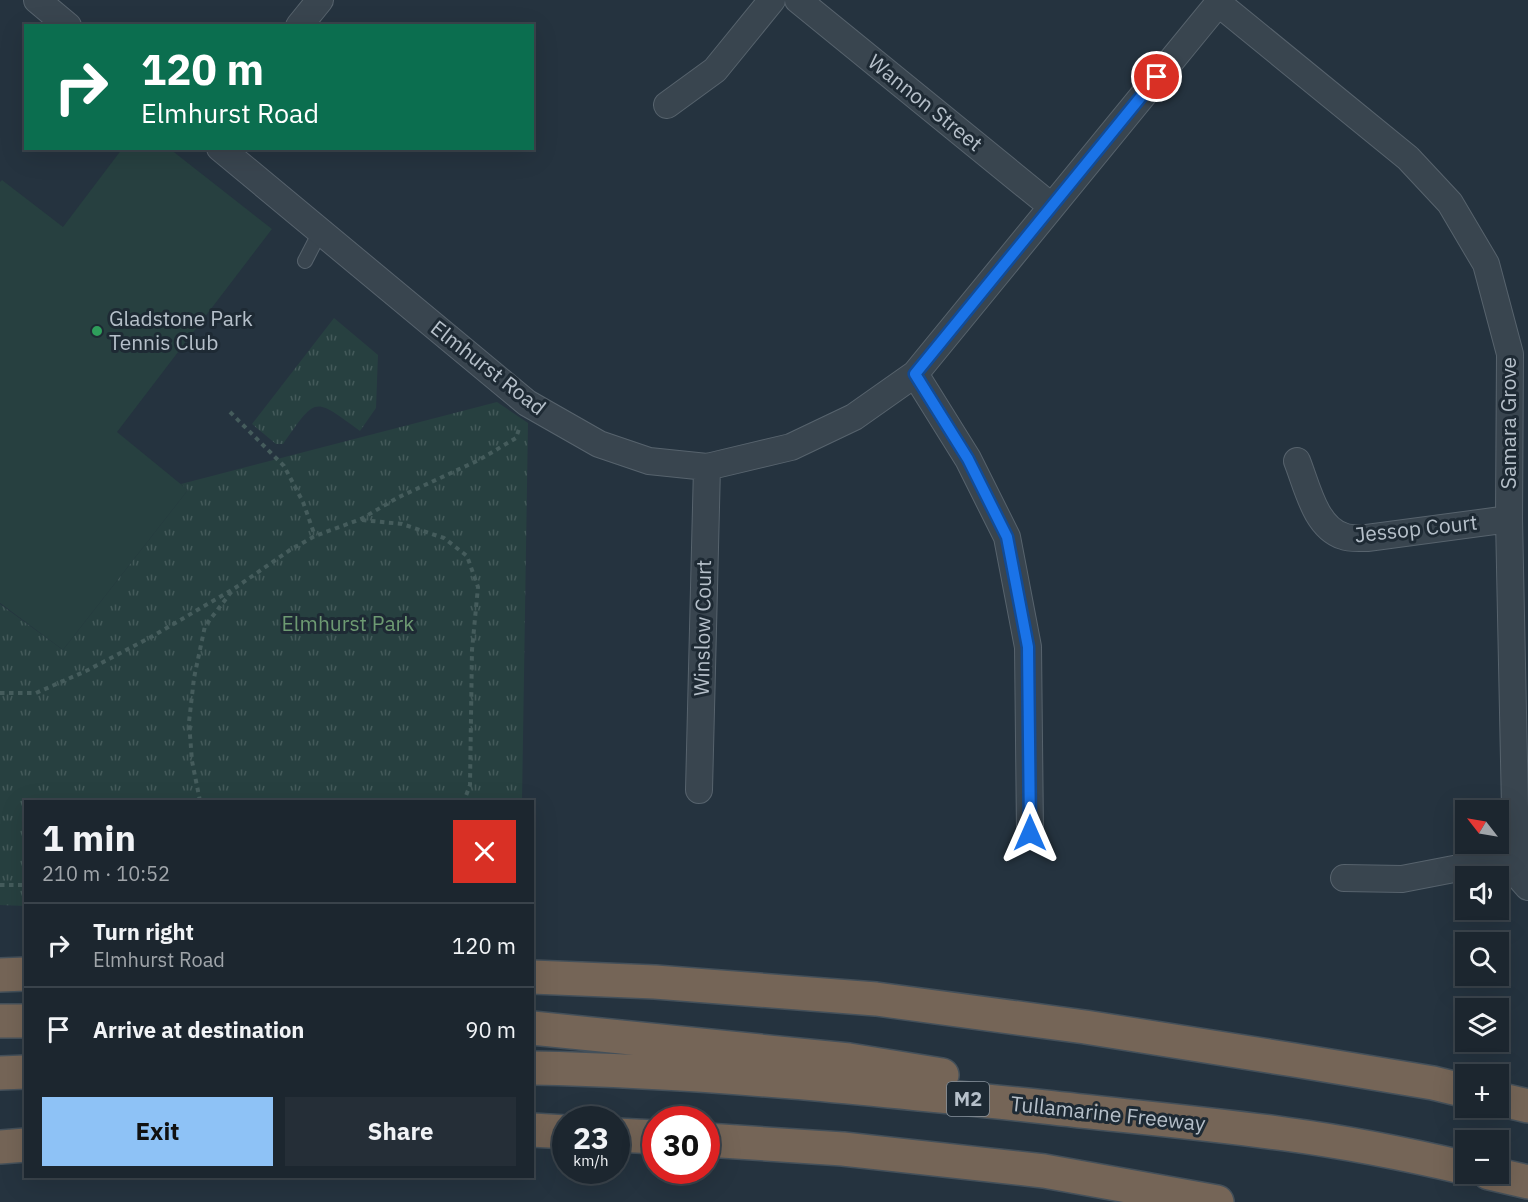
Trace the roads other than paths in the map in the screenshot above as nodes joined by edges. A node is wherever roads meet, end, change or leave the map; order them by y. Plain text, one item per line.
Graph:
1 (37, 0) edge
2 (320, 0) edge
3 (772, 0) edge
4 (798, 0) edge
5 (1219, 2) edge
6 (66, 24) edge
7 (301, 24) edge
8 (667, 105) dead end
9 (222, 150) edge
10 (1051, 206) junction
11 (320, 232) junction
12 (305, 261) dead end
13 (915, 374) junction
14 (1297, 461) dead end
15 (707, 466) junction
16 (1509, 519) junction
17 (699, 790) dead end
18 (1030, 833) dead end
19 (1516, 857) junction
20 (1344, 878) dead end
21 (1528, 887) edge
22 (0, 975) edge
23 (24, 975) edge
24 (534, 977) edge
25 (0, 1021) edge
26 (24, 1021) edge
27 (534, 1028) edge
28 (534, 1068) edge
29 (24, 1072) edge
30 (0, 1073) edge
31 (1455, 1088) edge
32 (1509, 1102) edge
33 (1528, 1106) edge
34 (0, 1130) edge
35 (24, 1130) edge
36 (534, 1130) edge
37 (552, 1131) edge
38 (1285, 1134) junction
39 (720, 1141) edge
40 (24, 1145) edge
41 (0, 1147) edge
42 (1455, 1165) edge
43 (1509, 1178) edge
44 (1528, 1182) edge
45 (1217, 1202) edge

1 - 6 street
2 - 7 street
3 - 8 street
4 - 10 street, Wannon Street
5 - 10 street, Elmhurst Road
5 - 16 street, Samara Grove
9 - 11 street, Elmhurst Road
10 - 13 street, Elmhurst Road
11 - 12 lane
11 - 15 street, Elmhurst Road
13 - 15 street, Elmhurst Road
13 - 18 street
14 - 16 street, Jessop Court
15 - 17 street, Winslow Court
16 - 19 street, Samara Grove
19 - 20 street
19 - 21 street, Samara Grove
22 - 23 highway
24 - 31 highway
25 - 26 highway
27 - 38 highway
28 - 38 highway, Tullamarine Freeway / M2
29 - 30 highway
32 - 33 highway
34 - 35 highway
36 - 37 highway
38 - 42 highway, Tullamarine Freeway / M2
39 - 45 highway
40 - 41 highway
43 - 44 highway

